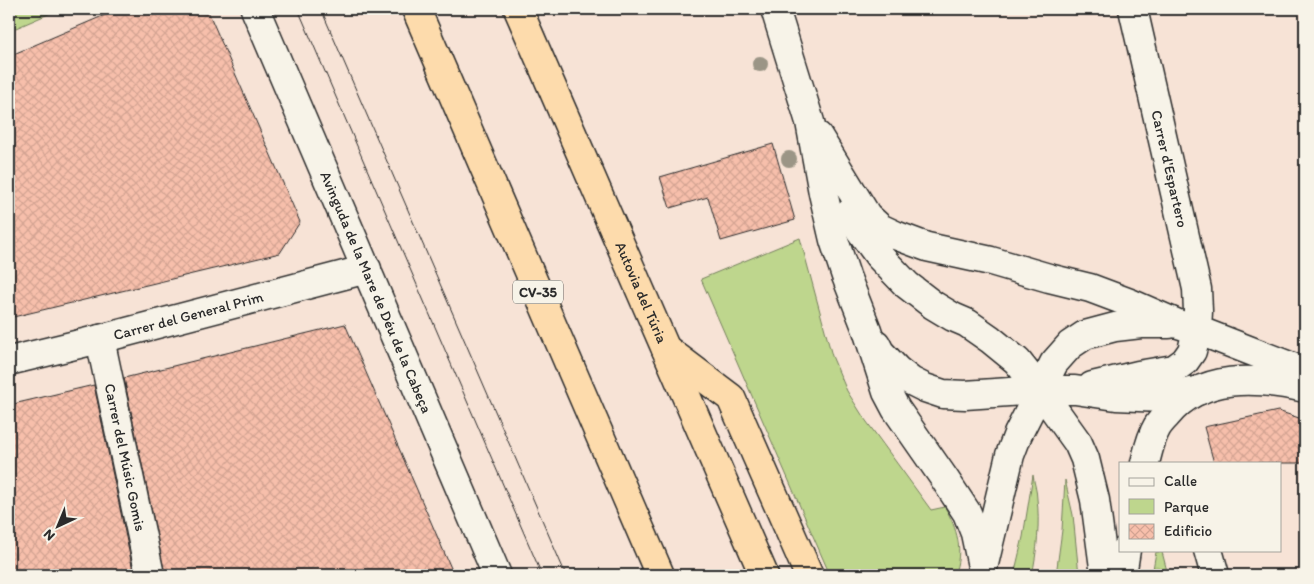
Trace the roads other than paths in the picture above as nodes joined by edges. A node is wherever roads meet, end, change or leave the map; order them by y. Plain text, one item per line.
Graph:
1 (255, 9) edge
2 (416, 9) edge
3 (518, 9) edge
4 (775, 9) edge
5 (1132, 9) edge
6 (810, 122) junction
7 (367, 269) junction
8 (1188, 327) junction
9 (867, 330) junction
10 (100, 339) junction
11 (665, 348) junction
12 (9, 361) edge
13 (1305, 372) edge
14 (1305, 388) edge
15 (1040, 390) junction
16 (1074, 390) junction
17 (1200, 390) junction
18 (1145, 462) edge
19 (1126, 552) edge
20 (1209, 552) edge
21 (982, 573) edge
22 (150, 575) edge
23 (497, 575) edge
24 (660, 575) edge
25 (764, 575) edge
26 (809, 575) edge
27 (1105, 575) edge
28 (1122, 575) edge
29 (1215, 575) edge

1 - 7 street, Avinguda de la Mare de Déu de la Cabeça
2 - 24 highway, CV-35
3 - 11 highway, Autovia del Túria
4 - 6 street
5 - 8 street, Carrer d'Espartero
6 - 8 street
6 - 9 street
6 - 15 street
7 - 10 street, Carrer del General Prim
7 - 23 street, Avinguda de la Mare de Déu de la Cabeça
8 - 13 street
8 - 15 street
8 - 16 street, Carrer d'Espartero
9 - 15 street
9 - 21 street
10 - 12 street, Carrer del General Prim
10 - 22 street, Carrer del Músic Gomis
11 - 25 highway, Autovia del Túria
11 - 26 highway
14 - 17 street
15 - 16 street
15 - 21 street
15 - 27 street
16 - 17 street
17 - 18 street
19 - 28 street
20 - 29 street

